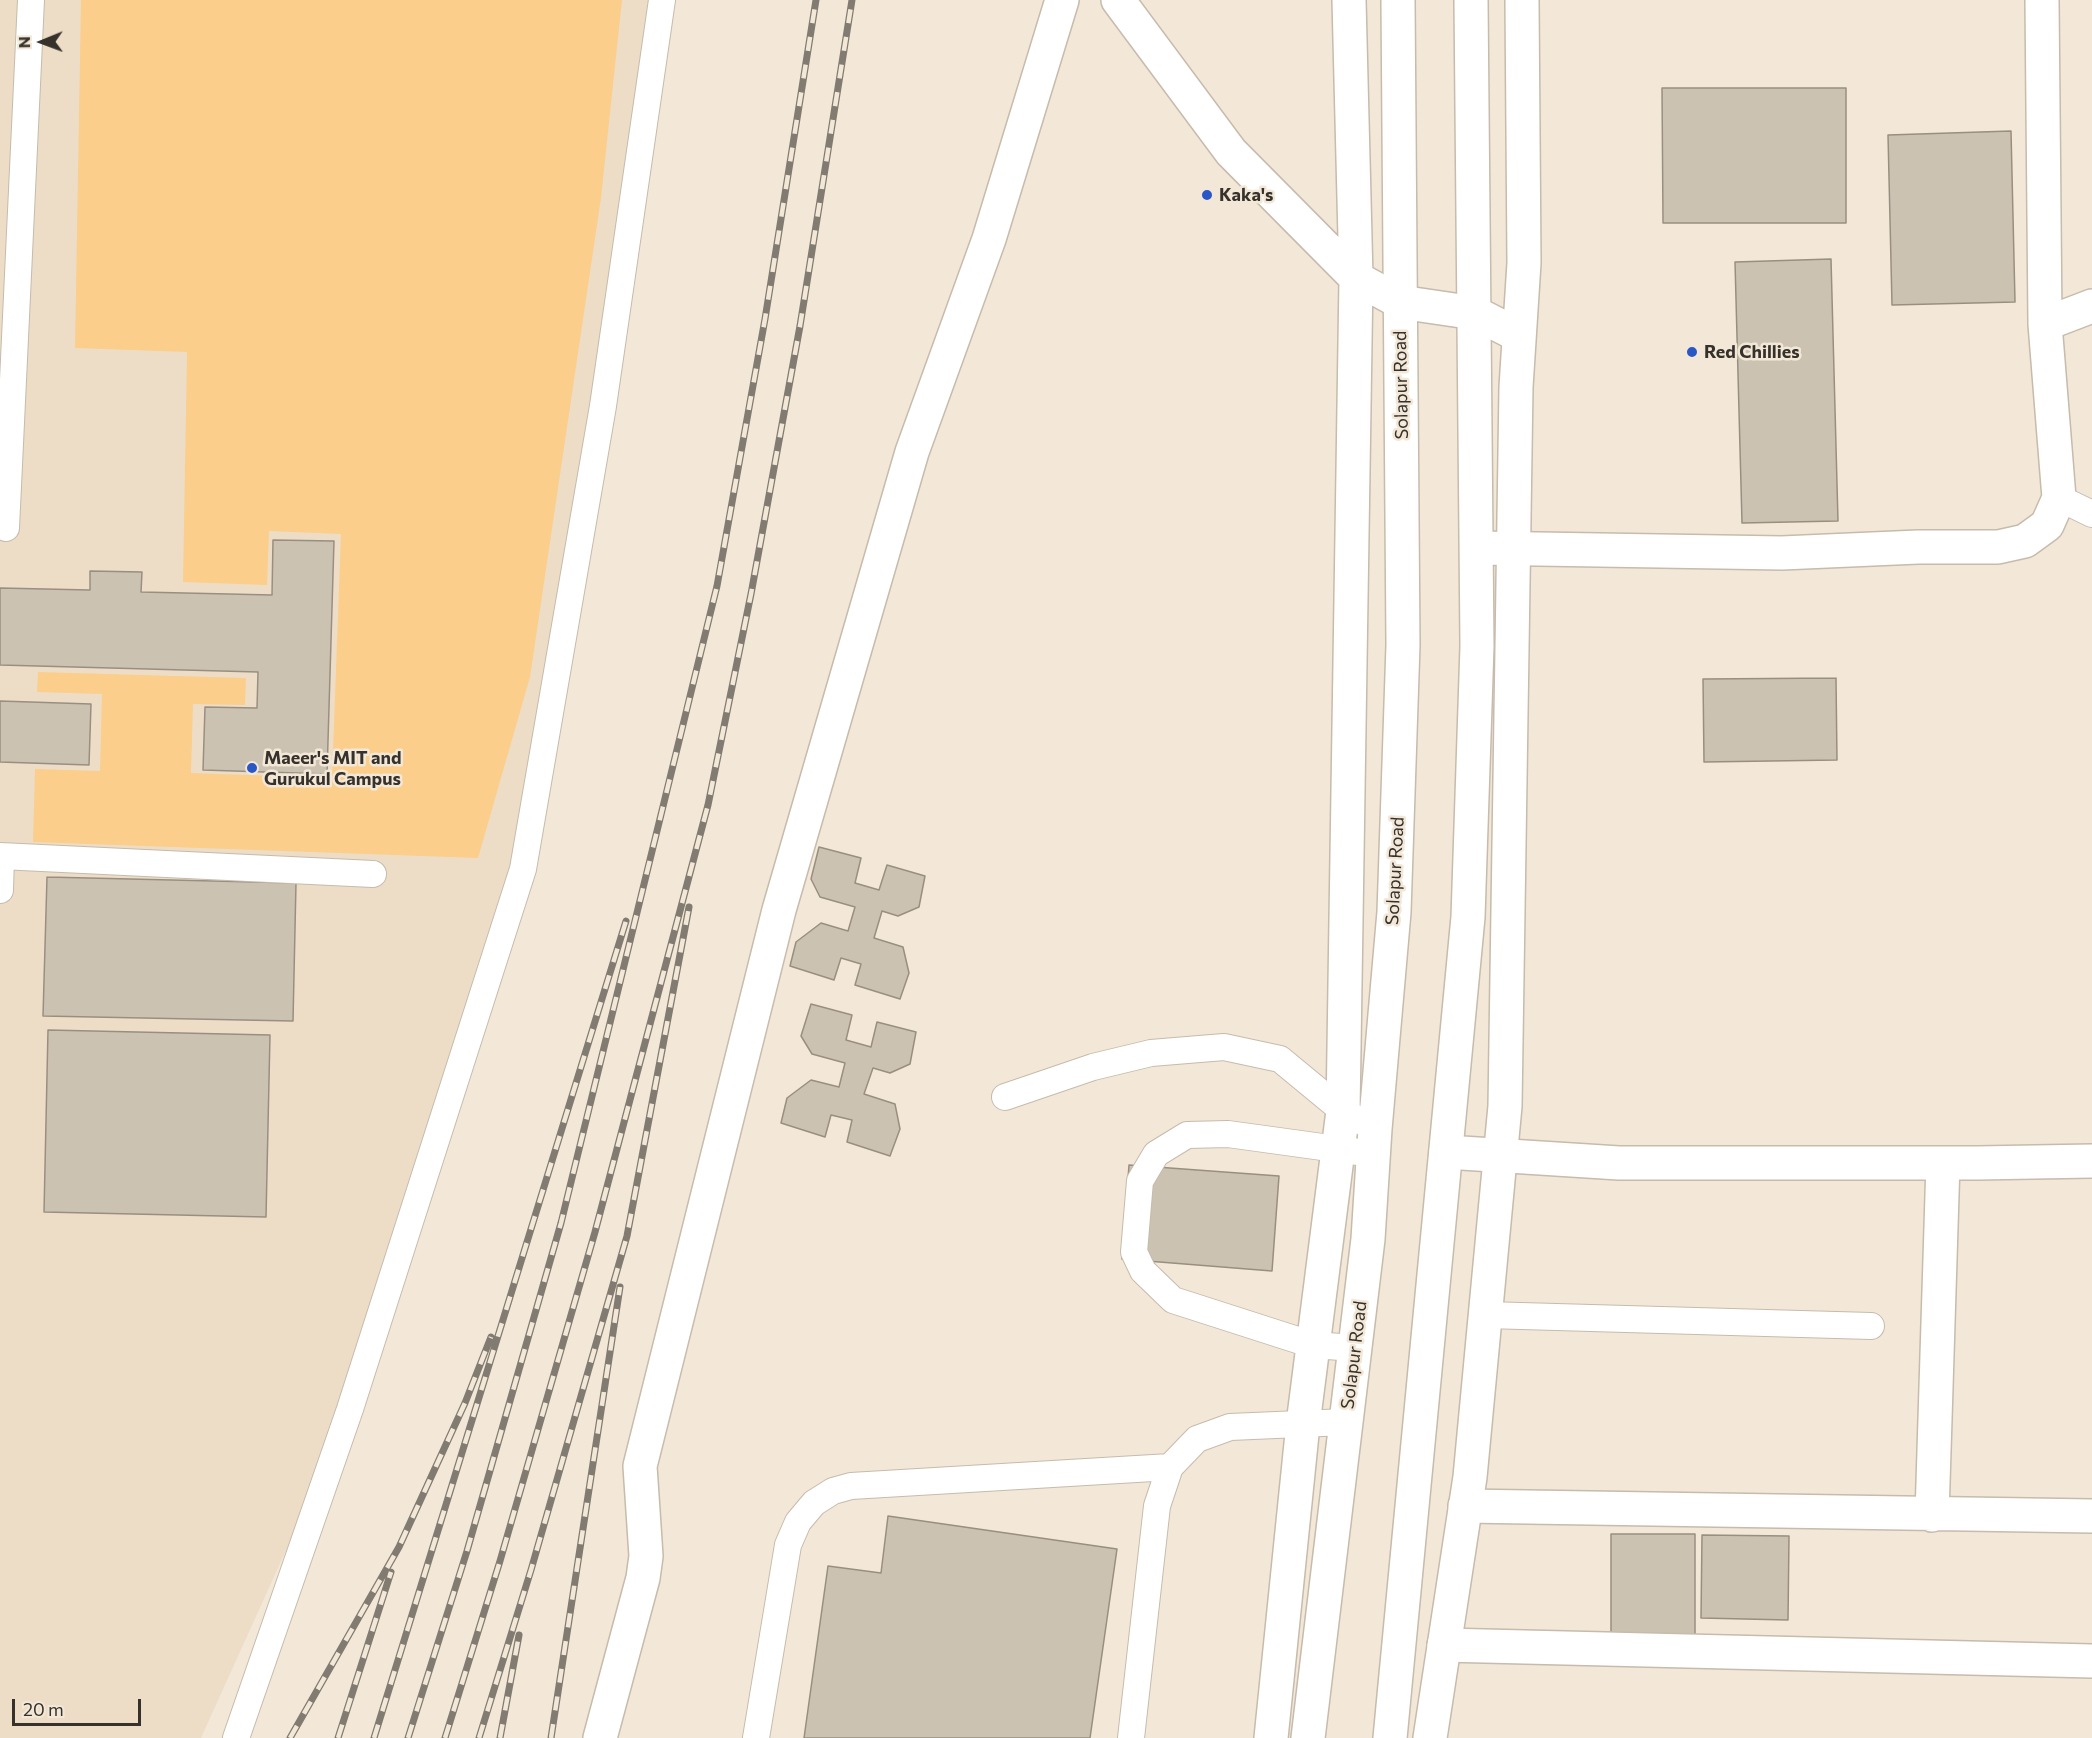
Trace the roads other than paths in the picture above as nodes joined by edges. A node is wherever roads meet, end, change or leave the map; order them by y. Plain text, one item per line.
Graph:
1 (31, 0) edge
2 (662, 0) edge
3 (1062, 0) edge
4 (1118, 0) edge
5 (1349, 0) edge
6 (1398, 0) edge
7 (1471, 0) edge
8 (1522, 0) edge
9 (2042, 0) edge
10 (1356, 278) junction
11 (1400, 302) junction
12 (2092, 306) edge
13 (1474, 313) junction
14 (2045, 324) junction
15 (1518, 336) junction
16 (2060, 498) junction
17 (2092, 514) edge
18 (6, 528) dead end
19 (1476, 548) junction
20 (1513, 548) junction
21 (1, 856) edge
22 (373, 874) dead end
23 (0, 890) edge
24 (1005, 1097) dead end
25 (1343, 1111) junction
26 (1374, 1142) junction
27 (1338, 1149) junction
28 (1446, 1152) junction
29 (1501, 1155) junction
30 (2092, 1161) edge
31 (1943, 1163) junction
32 (1486, 1316) junction
33 (1871, 1326) dead end
34 (1313, 1345) junction
35 (1355, 1348) junction
36 (1346, 1422) junction
37 (1303, 1424) junction
38 (1170, 1467) junction
39 (1465, 1506) junction
40 (1932, 1515) junction
41 (2092, 1516) edge
42 (1444, 1645) junction
43 (2092, 1661) edge
44 (236, 1738) edge
45 (600, 1738) edge
46 (756, 1738) edge
47 (1131, 1738) edge
48 (1271, 1738) edge
49 (1308, 1738) edge
50 (1390, 1738) edge
51 (1430, 1738) edge

1 - 18 lane
2 - 44 lane
3 - 45 main road
4 - 10 main road
5 - 10 main road
6 - 11 main road, Solapur Road
7 - 13 main road
8 - 15 main road
9 - 14 main road
10 - 11 main road
10 - 25 main road
11 - 13 main road
11 - 26 main road, Solapur Road
12 - 14 main road
13 - 15 main road
13 - 19 main road
14 - 16 main road
15 - 20 main road
16 - 17 lane
16 - 20 main road
19 - 20 main road
19 - 28 main road
20 - 29 main road
21 - 22 lane
21 - 23 lane
24 - 25 lane
25 - 26 lane
25 - 27 main road
26 - 27 lane
26 - 35 main road, Solapur Road
27 - 34 main road
27 - 34 lane
28 - 29 main road
28 - 50 main road
29 - 31 main road
29 - 32 main road
30 - 31 main road
31 - 40 main road
32 - 33 lane
32 - 39 main road
34 - 35 lane
34 - 37 main road
35 - 36 main road, Solapur Road
36 - 37 lane
36 - 49 main road, Solapur Road
37 - 38 lane
37 - 48 main road
38 - 46 lane
38 - 47 lane
39 - 40 main road
39 - 42 main road
40 - 41 main road
42 - 43 main road
42 - 51 main road

